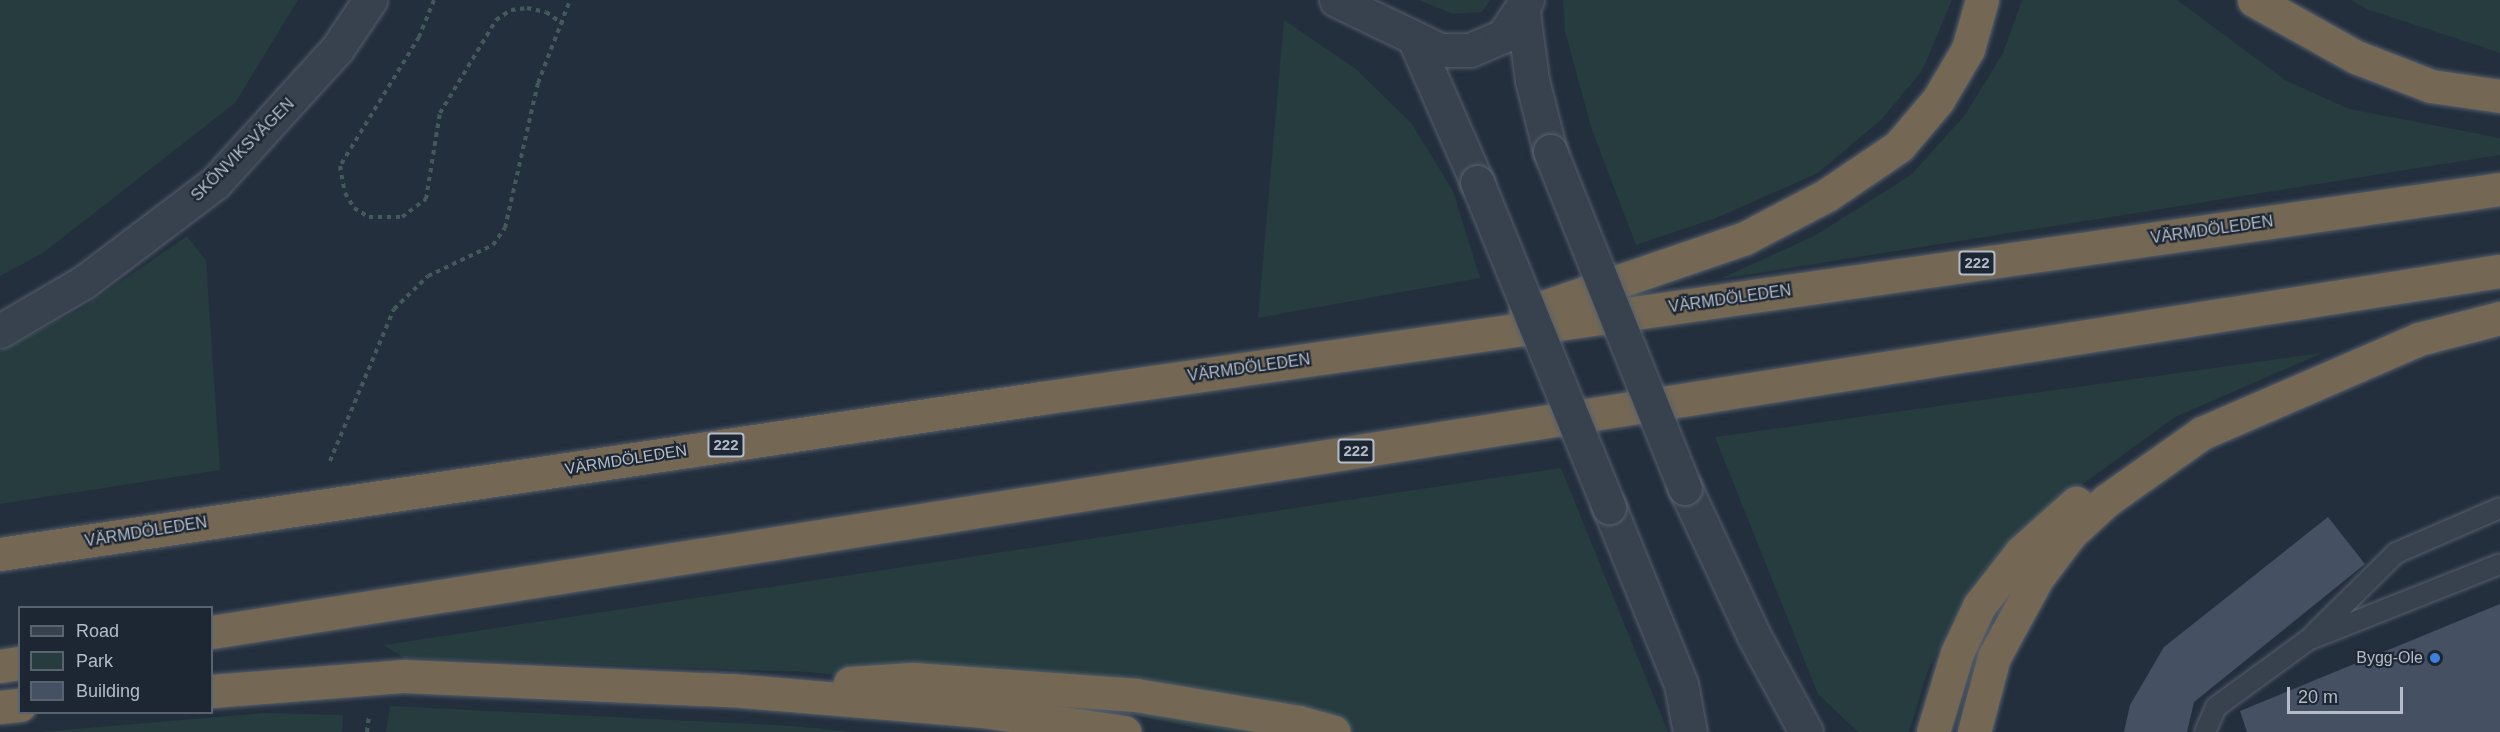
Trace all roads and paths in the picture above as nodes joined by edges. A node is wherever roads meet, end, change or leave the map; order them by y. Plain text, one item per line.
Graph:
1 (370, 0) edge
2 (434, 0) edge
3 (570, 0) edge
4 (1336, 0) edge
5 (1982, 0) edge
6 (2254, 0) edge
7 (1525, 6) edge
8 (1399, 22) edge
9 (563, 24) junction
10 (2500, 96) edge
11 (2500, 189) edge
12 (2500, 271) edge
13 (2500, 318) edge
14 (0, 331) edge
15 (1453, 338) junction
16 (2202, 433) junction
17 (330, 461) dead end
18 (2500, 508) edge
19 (0, 554) edge
20 (2500, 564) edge
21 (213, 632) edge
22 (2307, 640) junction
23 (18, 663) edge
24 (0, 666) edge
25 (731, 690) junction
26 (213, 691) edge
27 (18, 705) edge
28 (0, 707) edge
29 (369, 707) dead end
30 (367, 732) edge
31 (1124, 732) edge
32 (1334, 732) edge
33 (1690, 732) edge
34 (1806, 732) edge
35 (1933, 732) edge
36 (1974, 732) edge
37 (2205, 732) edge

1 - 14 street, SKÖNVIKSVÄGEN
2 - 9 path
3 - 9 path
4 - 8 street
5 - 15 highway
6 - 10 highway
7 - 8 street
7 - 34 street, bridge
8 - 33 street, bridge
9 - 17 path
11 - 15 highway, VÄRMDÖLEDEN / 222
12 - 21 highway, 222
13 - 16 highway
15 - 19 highway, VÄRMDÖLEDEN / 222
16 - 35 highway
16 - 36 highway
18 - 22 lane
20 - 22 lane
22 - 37 lane
23 - 24 highway
25 - 26 highway
25 - 31 highway
25 - 32 highway
27 - 28 highway
29 - 30 path

